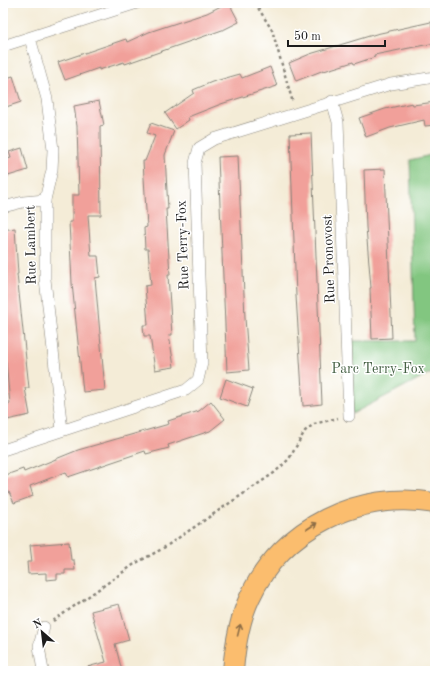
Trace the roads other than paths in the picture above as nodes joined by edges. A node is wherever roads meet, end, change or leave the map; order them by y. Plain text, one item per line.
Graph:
1 (137, 3) edge
2 (30, 38) junction
3 (3, 46) edge
4 (435, 77) edge
5 (332, 102) junction
6 (44, 200) junction
7 (3, 207) edge
8 (349, 416) road end
9 (62, 430) junction
10 (3, 450) edge
11 (435, 504) edge
12 (44, 627) road end
13 (43, 671) edge
14 (234, 671) edge

1 - 2 street
2 - 3 street
2 - 6 street, Rue Lambert
4 - 5 street, Rue Terry-Fox
5 - 8 street, Rue Pronovost
5 - 9 street, Rue Terry-Fox
6 - 7 street
6 - 9 street, Rue Lambert
9 - 10 street, Rue Terry-Fox
14 -> 11 highway
12 - 13 street

